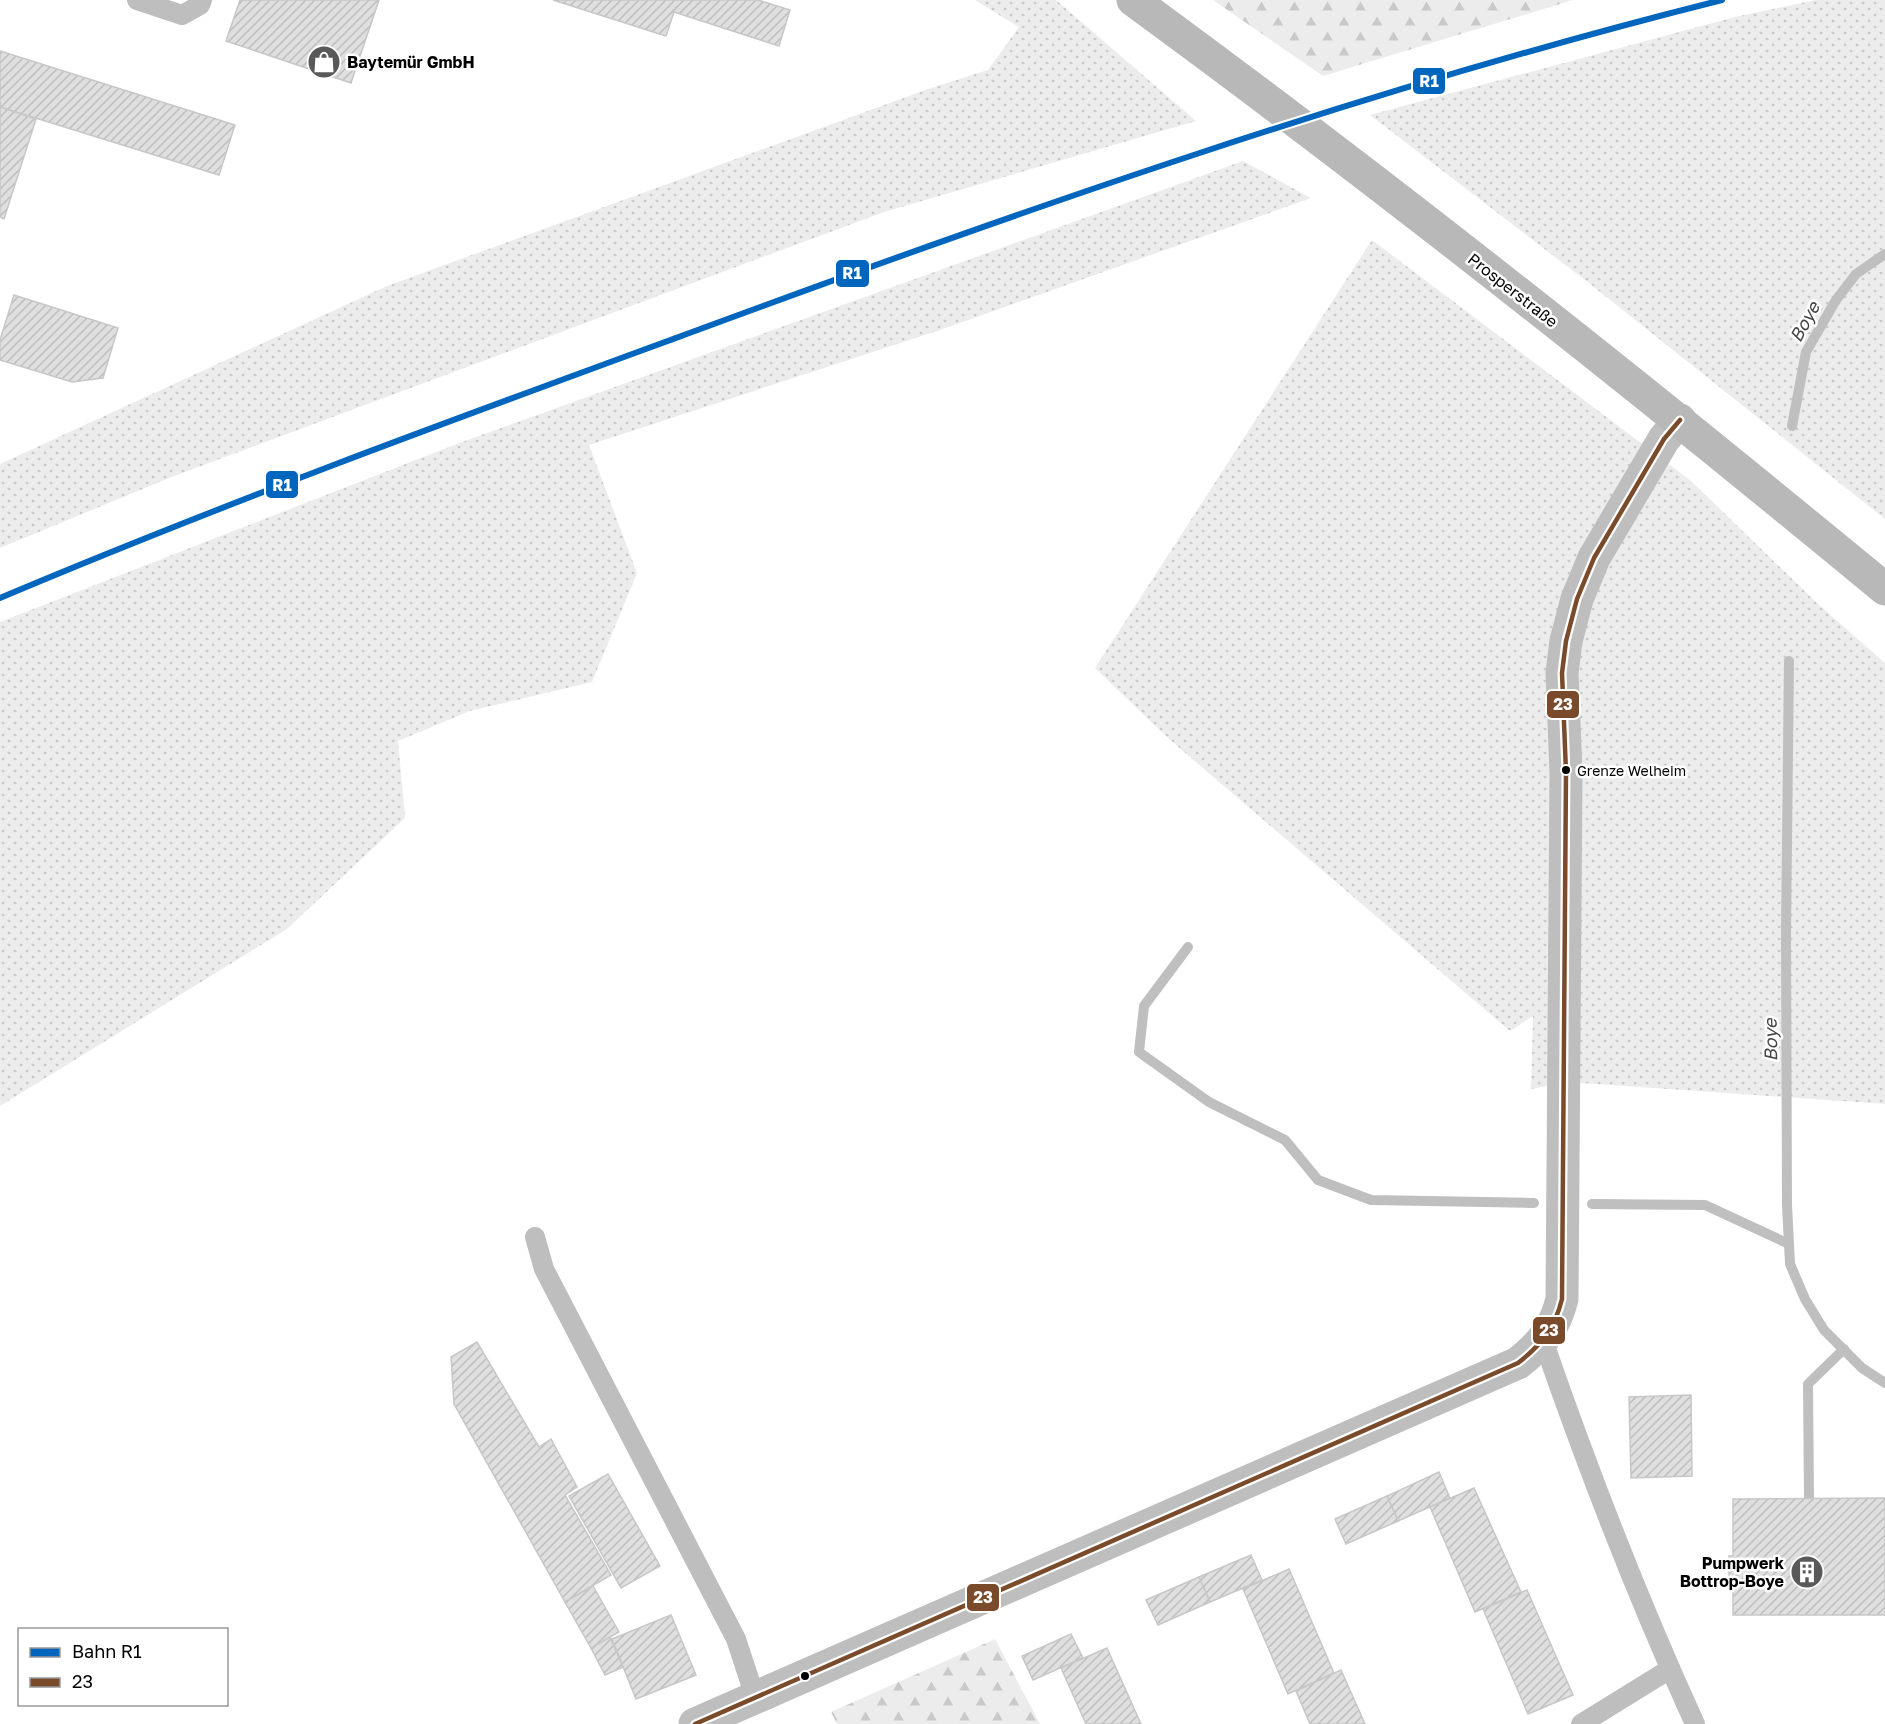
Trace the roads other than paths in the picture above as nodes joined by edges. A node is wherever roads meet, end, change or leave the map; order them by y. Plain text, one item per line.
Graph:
1 (136, 0) edge
2 (202, 0) edge
3 (1133, 0) edge
4 (1680, 420) junction
5 (1885, 589) edge
6 (535, 1237) dead end
7 (1543, 1340) junction
8 (1670, 1669) junction
9 (754, 1697) junction
10 (695, 1724) edge
11 (1581, 1724) edge
12 (1695, 1724) edge

1 - 2 lane
3 - 4 main road, Prosperstraße
4 - 5 main road, Prosperstraße
4 - 7 street
6 - 9 lane
7 - 8 lane
7 - 9 street
8 - 11 lane
8 - 12 lane
9 - 10 street

